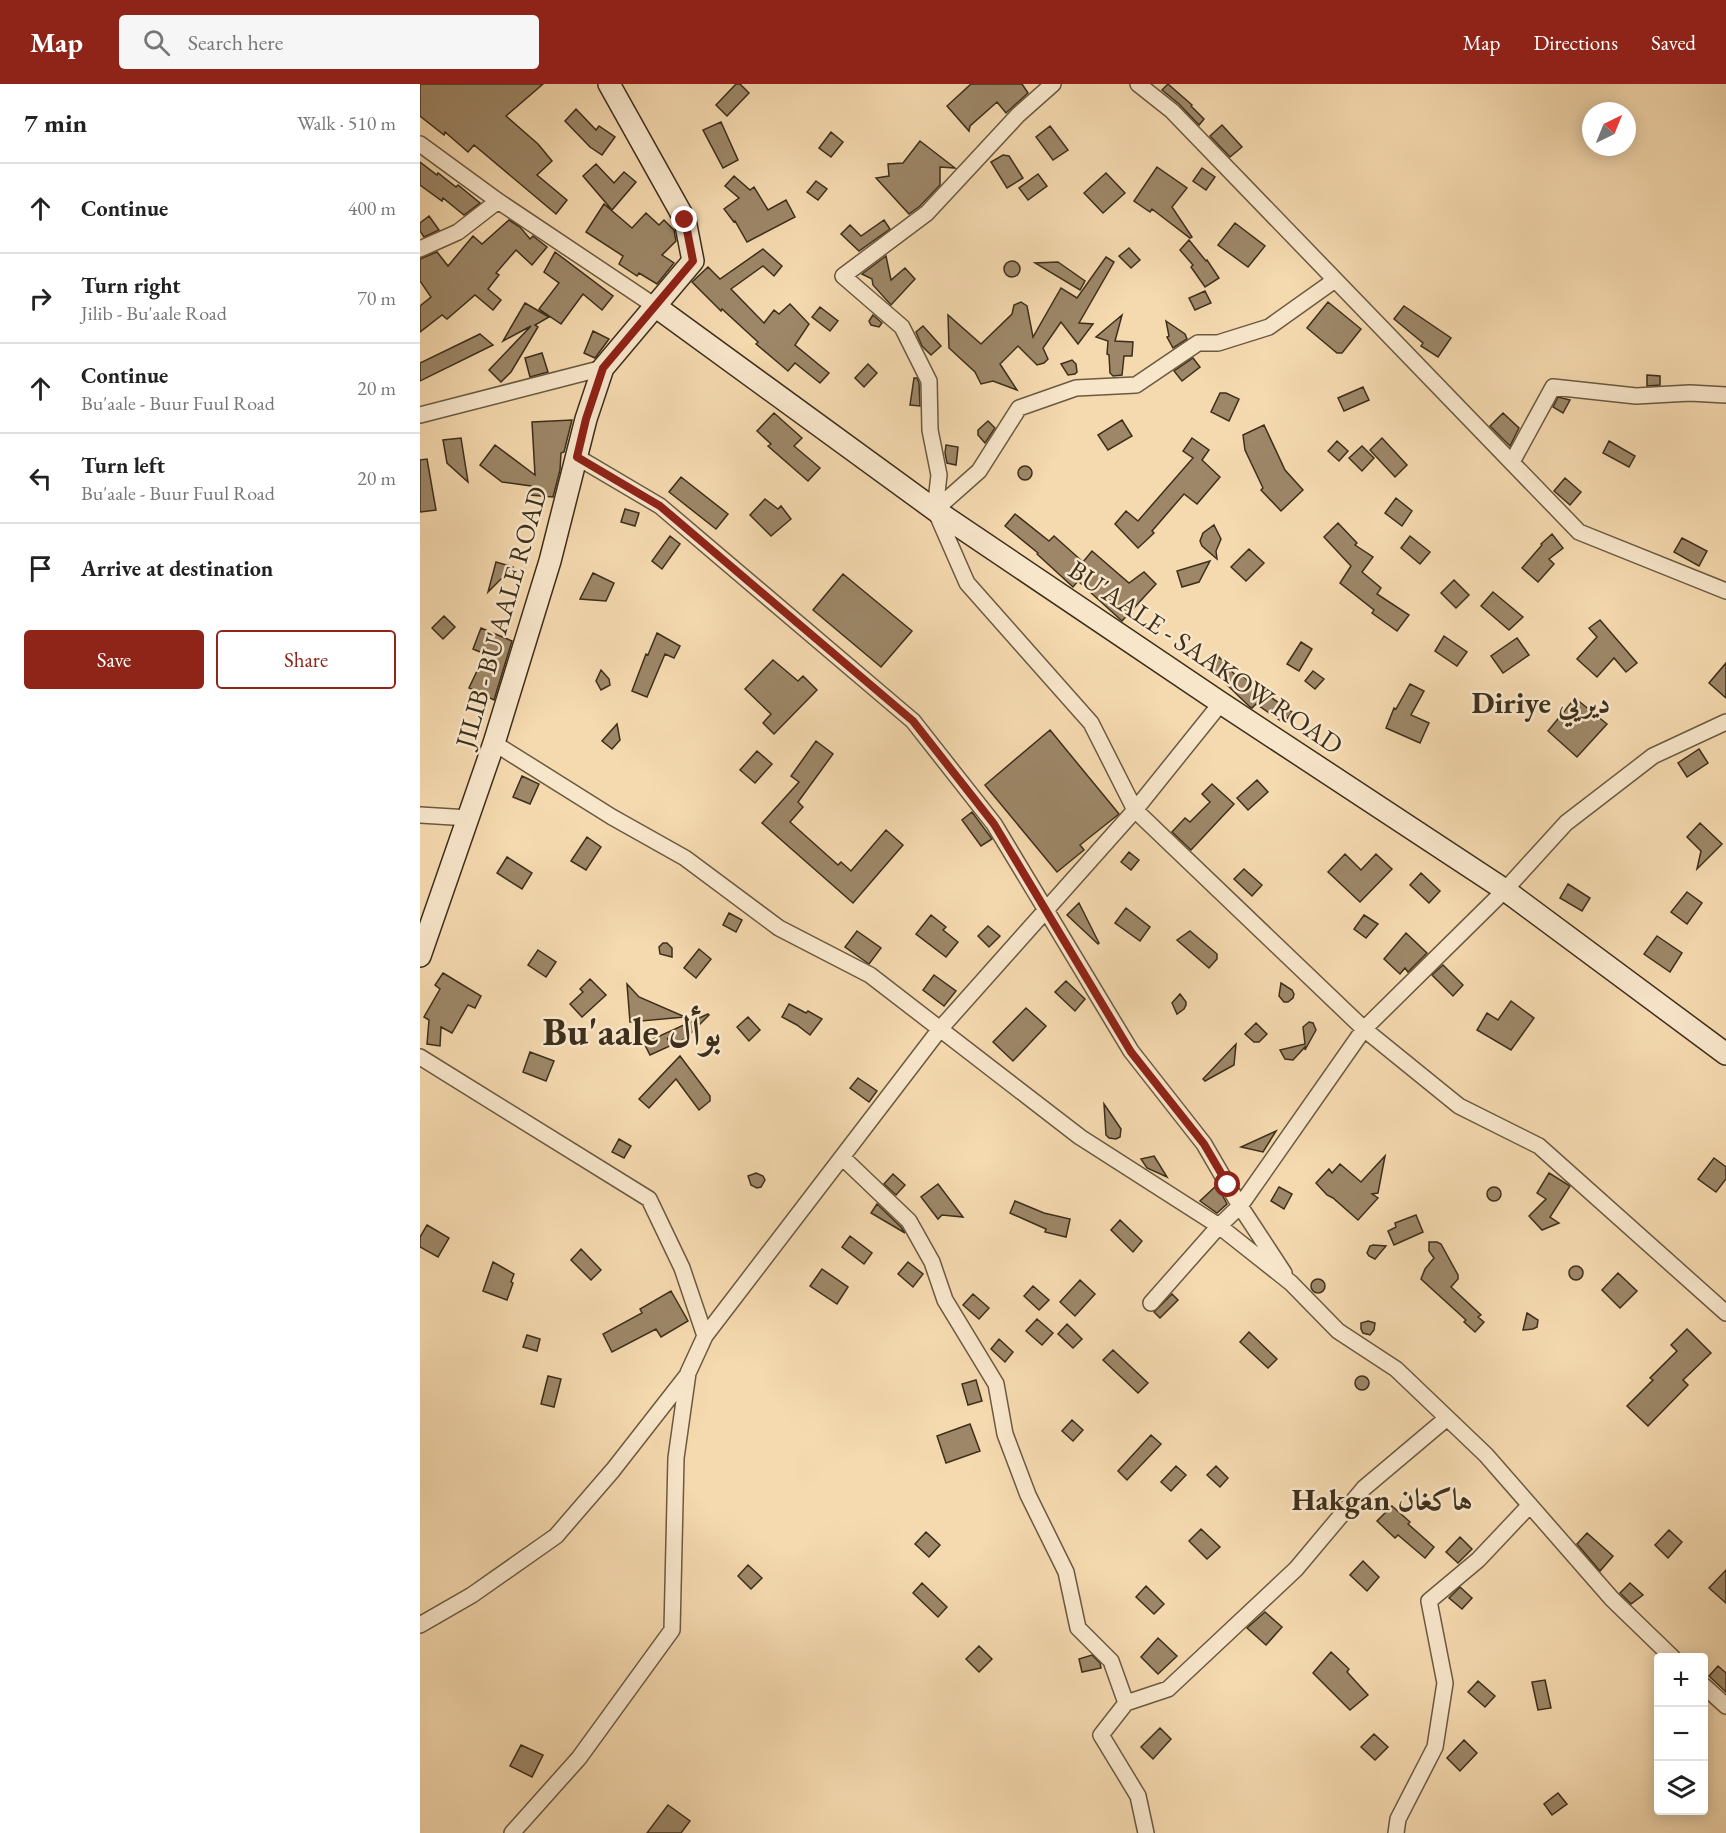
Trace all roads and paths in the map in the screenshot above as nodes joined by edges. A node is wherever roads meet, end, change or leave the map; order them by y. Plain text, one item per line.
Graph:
1 (609, 84) edge
2 (1053, 84) edge
3 (1138, 84) edge
4 (420, 144) edge
5 (498, 201) junction
6 (420, 249) edge
7 (1335, 280) junction
8 (655, 306) junction
9 (603, 368) junction
10 (1726, 395) edge
11 (420, 415) edge
12 (577, 457) junction
13 (1512, 462) junction
14 (935, 510) junction
15 (1726, 591) edge
16 (1221, 703) junction
17 (1726, 722) edge
18 (494, 743) junction
19 (1135, 810) junction
20 (420, 815) edge
21 (469, 818) junction
22 (1505, 890) junction
23 (1046, 911) junction
24 (420, 956) edge
25 (940, 1029) junction
26 (1364, 1029) junction
27 (1726, 1054) edge
28 (420, 1057) edge
29 (842, 1157) junction
30 (1240, 1206) junction
31 (1219, 1226) junction
32 (1291, 1283) junction
33 (1151, 1303) dead end
34 (1726, 1313) edge
35 (705, 1336) junction
36 (688, 1373) junction
37 (1447, 1418) junction
38 (1530, 1505) junction
39 (420, 1625) edge
40 (1668, 1653) edge
41 (1708, 1690) edge
42 (1126, 1703) junction
43 (1726, 1706) edge
44 (512, 1833) edge
45 (1146, 1833) edge
46 (1396, 1833) edge

1 - 8 main road, JILIB - BU'AALE ROAD
2 - 14 street
3 - 7 street
4 - 5 street
5 - 6 street
5 - 8 street
7 - 13 street
7 - 14 street
8 - 9 main road, JILIB - BU'AALE ROAD
8 - 14 main road, BU'AALE - SAAKOW ROAD
9 - 11 street
9 - 12 main road, JILIB - BU'AALE ROAD
10 - 13 street
12 - 18 main road, JILIB - BU'AALE ROAD
12 - 23 street
13 - 15 street
14 - 16 main road, BU'AALE - SAAKOW ROAD
14 - 19 street
16 - 19 street
16 - 22 main road, BU'AALE - SAAKOW ROAD
17 - 22 street
18 - 21 main road, JILIB - BU'AALE ROAD
18 - 25 street
19 - 23 street
19 - 26 street
20 - 21 street
21 - 24 main road, JILIB - BU'AALE ROAD
22 - 26 street
22 - 27 main road, BU'AALE - SAAKOW ROAD
23 - 25 street
23 - 30 street
25 - 29 street
25 - 31 street
26 - 30 street
26 - 34 street
28 - 35 street
29 - 35 street
29 - 42 street
30 - 31 street
30 - 32 street
31 - 32 street
31 - 33 street
32 - 37 street
35 - 36 street
36 - 39 street
36 - 44 street
37 - 38 street
37 - 42 street
38 - 40 street
38 - 46 street
41 - 43 street
42 - 45 street

